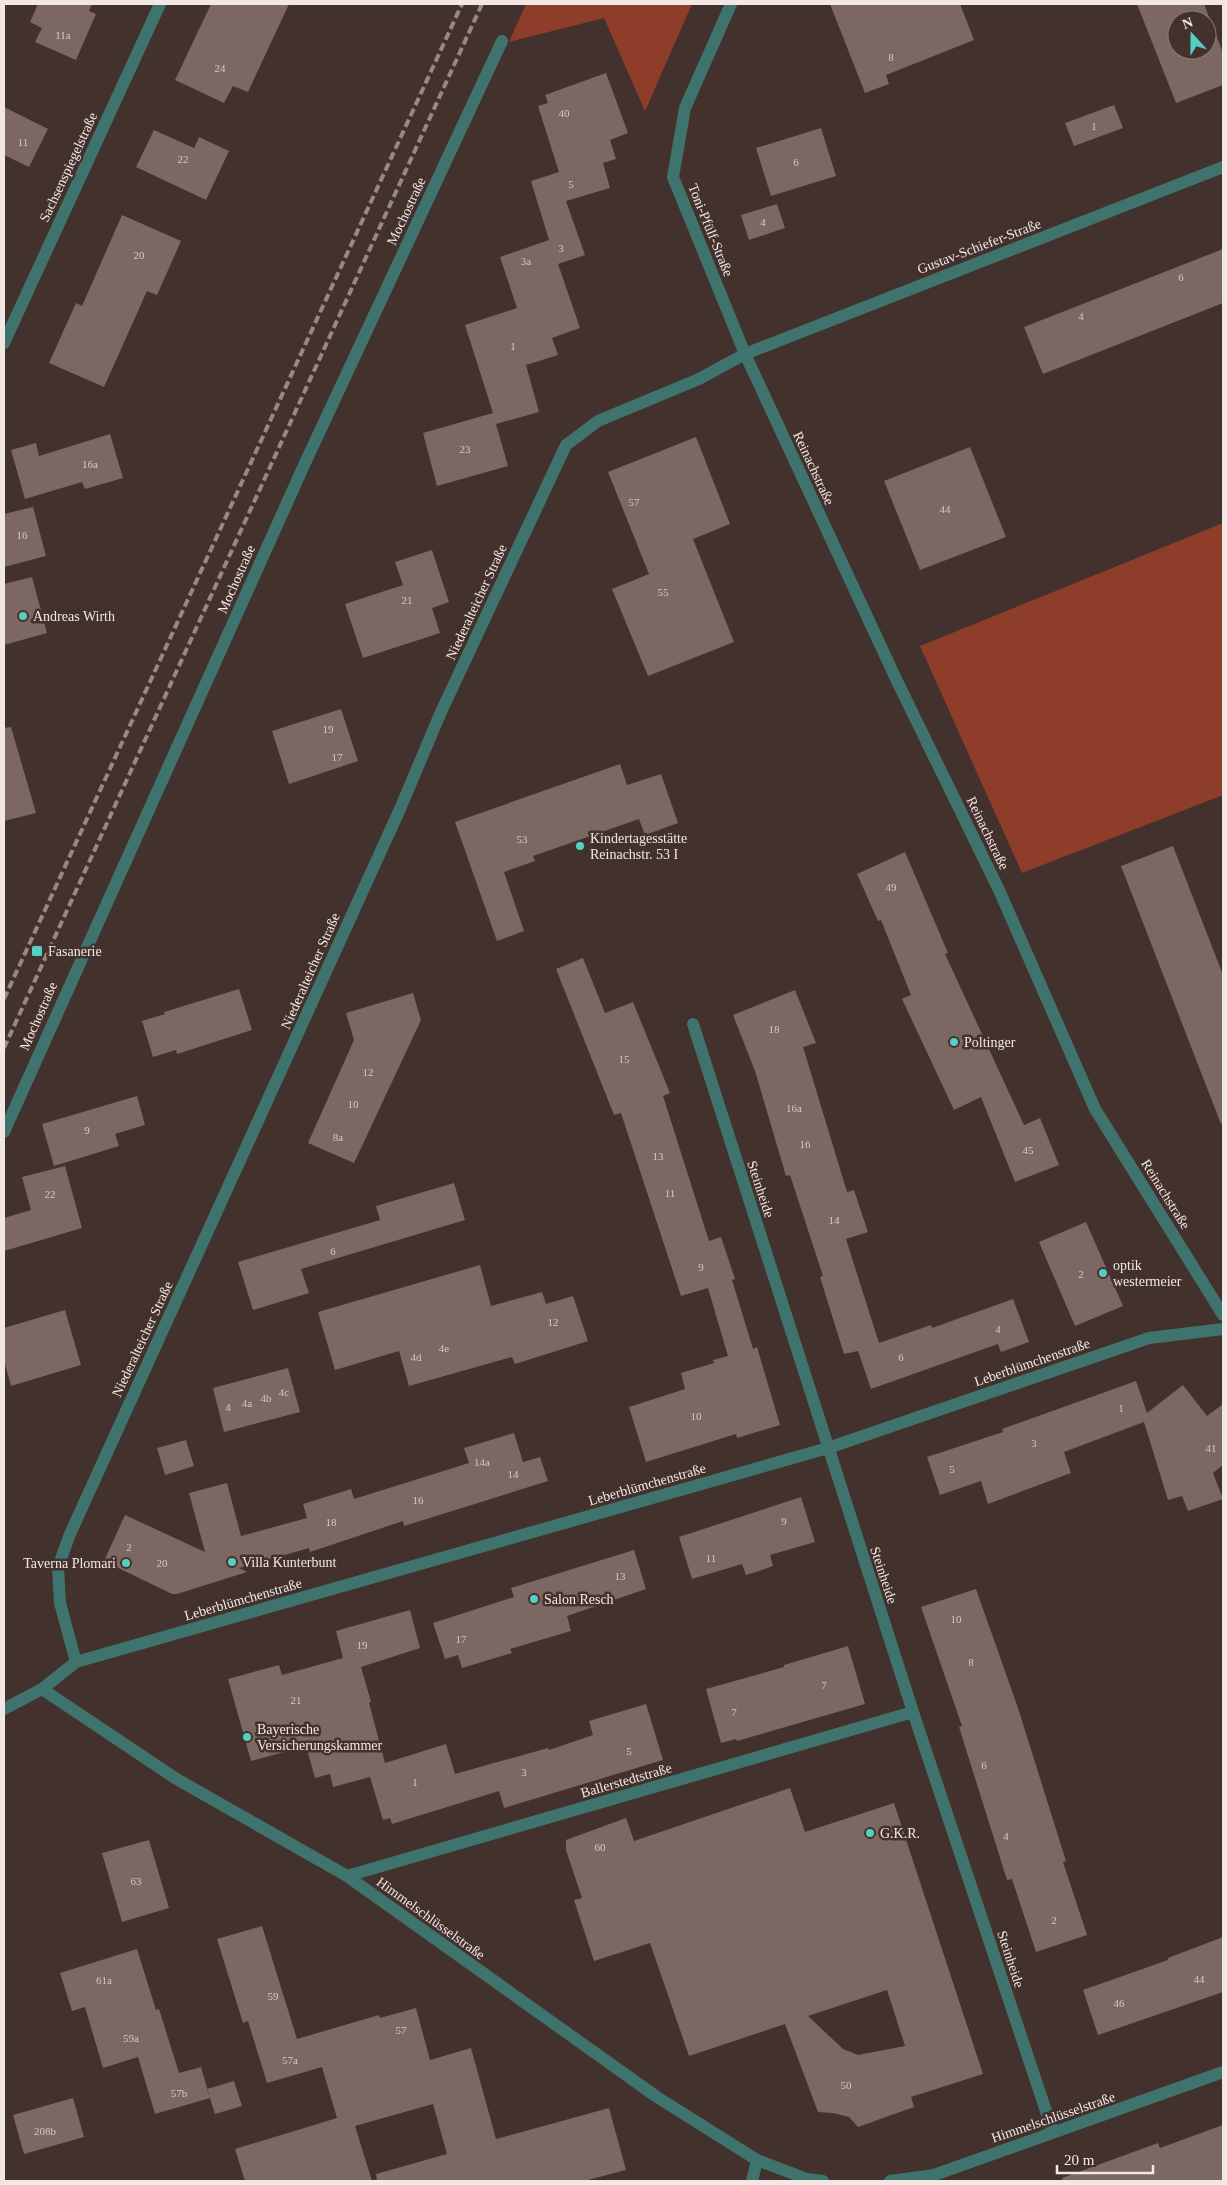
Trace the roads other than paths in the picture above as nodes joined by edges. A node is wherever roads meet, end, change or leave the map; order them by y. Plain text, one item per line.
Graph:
1 (160, 4) edge
2 (731, 4) edge
3 (502, 41) dead end
4 (1223, 166) edge
5 (4, 343) edge
6 (746, 354) junction
7 (694, 1024) dead end
8 (4, 1132) edge
9 (1223, 1315) edge
10 (1223, 1329) edge
11 (828, 1448) junction
12 (76, 1662) junction
13 (42, 1689) junction
14 (4, 1699) edge
15 (19, 1701) junction
16 (4, 1709) edge
17 (913, 1712) junction
18 (347, 1876) junction
19 (1223, 2072) edge
20 (1053, 2132) junction
21 (757, 2160) junction
22 (752, 2181) edge
23 (824, 2181) edge
24 (890, 2181) edge

1 - 5 street, Sachsenspiegelstraße
2 - 6 street, Toni-Pfülf-Straße
3 - 8 street, Mochostraße
4 - 6 street, Gustav-Schiefer-Straße
6 - 9 street, Reinachstraße
6 - 12 street, Niederalteicher Straße
7 - 11 street, Steinheide
10 - 11 street, Leberblümchenstraße
11 - 12 street, Leberblümchenstraße
11 - 17 street, Steinheide
12 - 13 street
13 - 15 street
13 - 18 street, Himmelschlüsselstraße
14 - 15 street
15 - 16 street
17 - 18 street, Ballerstedtstraße
17 - 20 street, Steinheide
18 - 21 street, Himmelschlüsselstraße
19 - 20 street, Himmelschlüsselstraße
20 - 24 street, Himmelschlüsselstraße
21 - 22 street
21 - 23 street, Himmelschlüsselstraße

